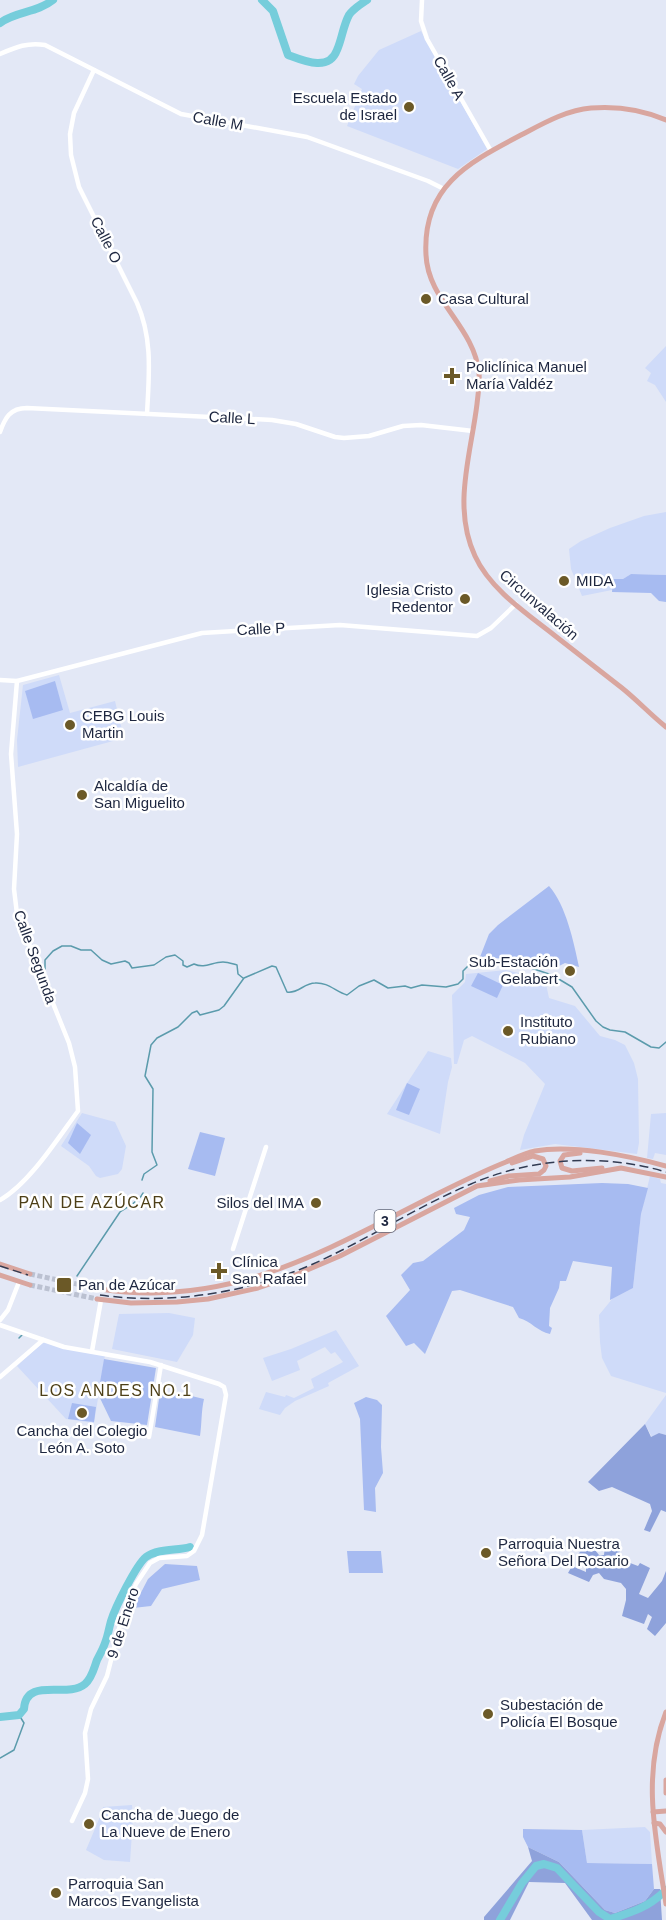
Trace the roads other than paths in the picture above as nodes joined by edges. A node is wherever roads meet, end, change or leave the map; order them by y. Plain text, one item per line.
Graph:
1 (422, 0) edge
2 (0, 54) edge
3 (94, 70) junction
4 (666, 120) edge
5 (491, 151) junction
6 (444, 189) junction
7 (147, 414) junction
8 (473, 431) junction
9 (0, 432) edge
10 (516, 604) junction
11 (0, 680) edge
12 (17, 681) junction
13 (666, 727) edge
14 (266, 1147) dead end
15 (605, 1154) junction
16 (666, 1166) edge
17 (621, 1168) junction
18 (486, 1170) junction
19 (666, 1177) edge
20 (477, 1186) junction
21 (0, 1200) edge
22 (232, 1249) dead end
23 (0, 1264) edge
24 (30, 1274) tunnel mouth
25 (0, 1275) edge
26 (19, 1282) junction
27 (30, 1285) tunnel mouth
28 (100, 1289) tunnel mouth
29 (99, 1300) joint
30 (0, 1320) edge
31 (0, 1326) edge
32 (43, 1340) junction
33 (92, 1351) junction
34 (160, 1365) junction
35 (0, 1377) edge
36 (149, 1437) dead end
37 (666, 1712) edge
38 (666, 1780) edge
39 (666, 1792) edge
40 (666, 1811) edge
41 (653, 1812) junction
42 (72, 1821) dead end
43 (654, 1823) junction
44 (666, 1832) edge
45 (666, 1904) edge

1 - 5 street, Calle A
2 - 3 street, Calle M
3 - 6 street, Calle M
3 - 7 street, Calle O
4 - 5 main road, Circunvalación
5 - 6 main road, Circunvalación
6 - 8 main road, Circunvalación
7 - 8 street, Calle L
7 - 9 street, Calle L
8 - 10 main road, Circunvalación
10 - 12 street, Calle P
10 - 13 main road, Circunvalación
11 - 12 street, Calle P
12 - 21 street, Calle Segunda
14 - 22 street
15 - 16 main road, 3
15 - 17 main road
15 - 18 main road, 3
17 - 19 main road, 3
17 - 20 main road, 3
18 - 20 main road
18 - 28 main road, 3
20 - 29 main road, 3
23 - 24 main road
25 - 26 main road
26 - 27 main road
26 - 30 street
29 - 33 street
31 - 32 street
32 - 33 street
32 - 35 street
33 - 34 street
34 - 36 street
34 - 42 street, 9 de Enero
37 - 41 main road
38 - 39 main road
40 - 41 main road
41 - 43 main road
43 - 44 main road
43 - 45 main road

